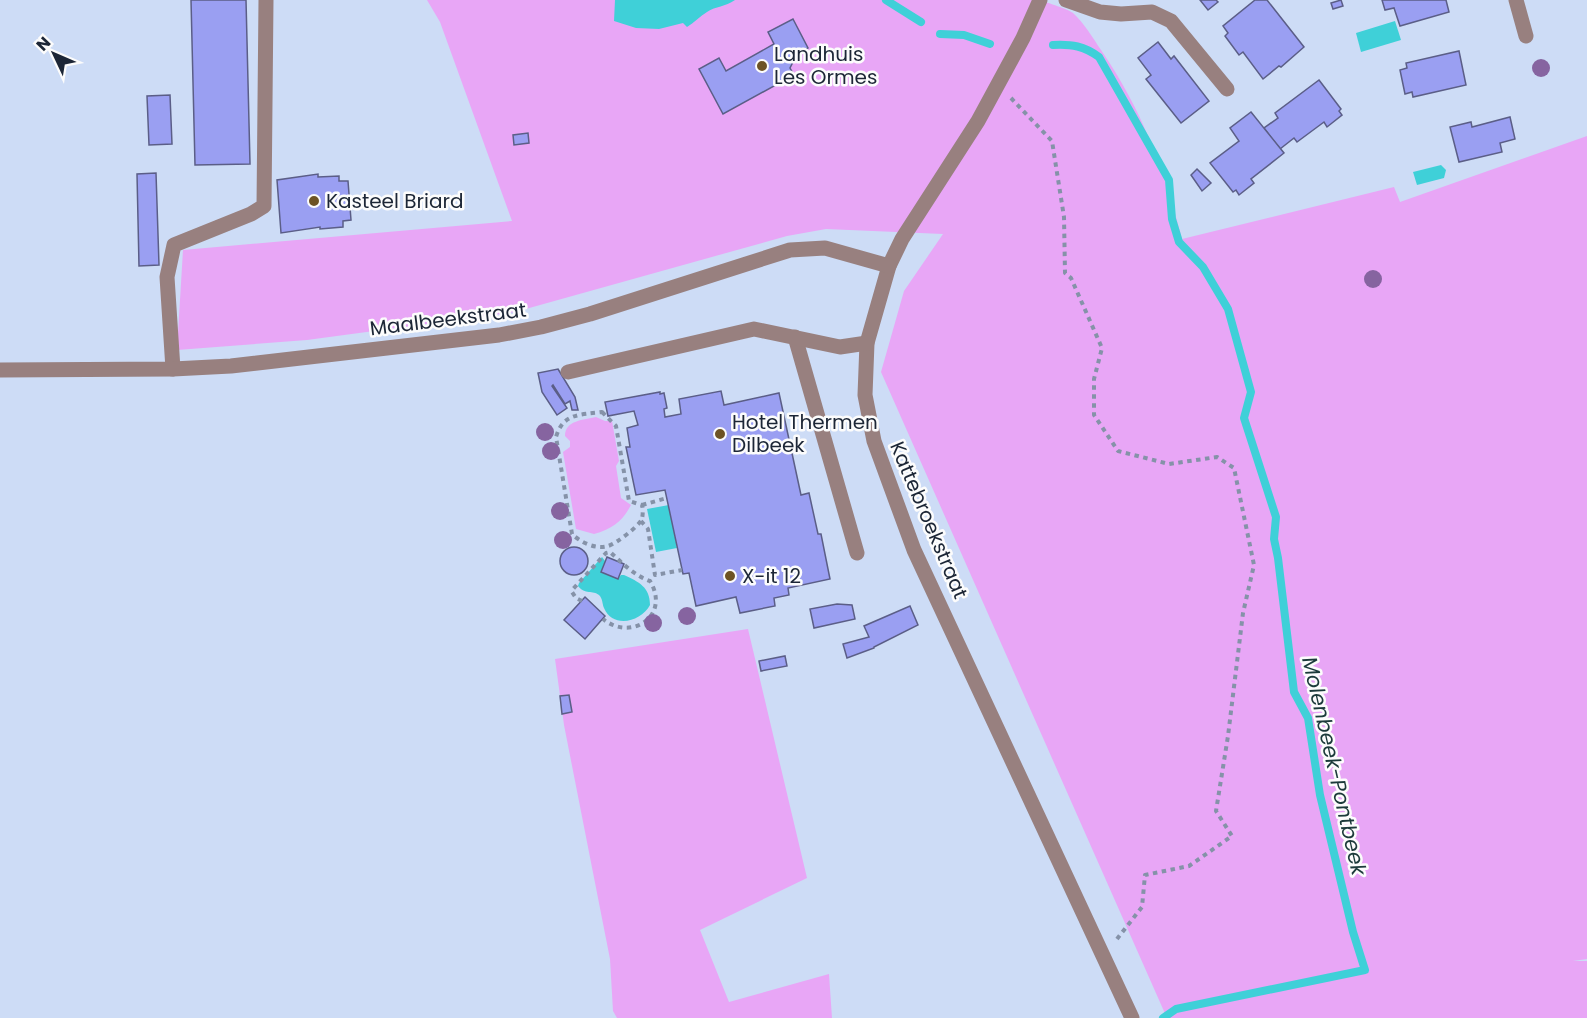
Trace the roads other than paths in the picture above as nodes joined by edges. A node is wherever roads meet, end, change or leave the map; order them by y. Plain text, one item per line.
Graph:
1 (266, 0) edge
2 (1040, 0) edge
3 (1066, 0) edge
4 (1515, 0) edge
5 (1526, 36) dead end
6 (1227, 89) dead end
7 (889, 266) junction
8 (795, 337) junction
9 (867, 343) junction
10 (173, 369) junction
11 (0, 370) edge
12 (568, 372) dead end
13 (857, 552) dead end
14 (1132, 1018) edge

1 - 10 street
2 - 7 street, Kattebroekstraat
3 - 6 street
4 - 5 street
7 - 9 street, Kattebroekstraat
7 - 10 street, Maalbeekstraat
8 - 9 street
8 - 12 street
8 - 13 street
9 - 14 street, Kattebroekstraat
10 - 11 street, Maalbeekstraat

